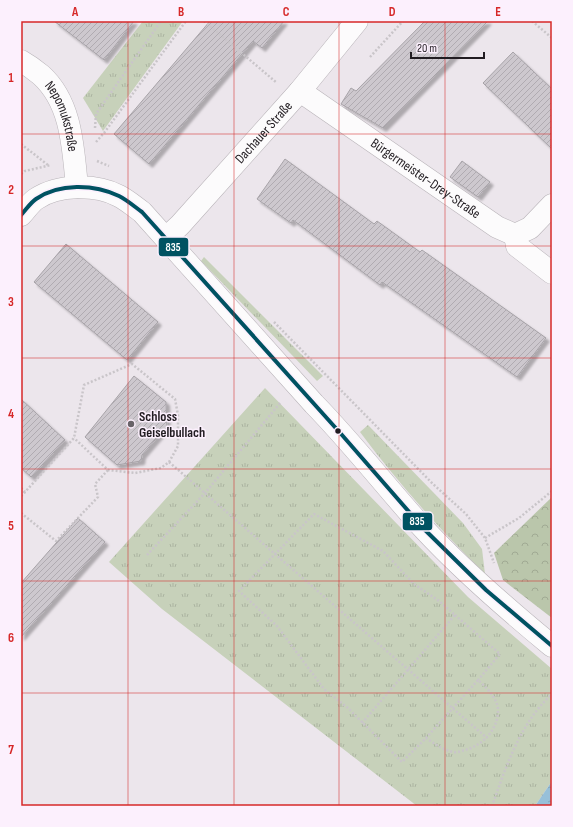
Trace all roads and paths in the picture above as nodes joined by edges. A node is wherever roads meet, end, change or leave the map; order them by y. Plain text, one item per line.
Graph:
1 (161, 21) edge
2 (186, 21) edge
3 (204, 21) edge
4 (357, 21) edge
5 (403, 21) edge
6 (532, 21) edge
7 (552, 38) edge
8 (370, 57) dead end
9 (21, 61) edge
10 (297, 94) junction
11 (96, 114) dead end
12 (21, 144) edge
13 (93, 146) dead end
14 (48, 166) dead end
15 (24, 171) dead end
16 (21, 174) edge
17 (77, 187) junction
18 (552, 205) edge
19 (21, 215) edge
20 (515, 235) junction
21 (166, 238) junction
22 (552, 273) edge
23 (274, 321) dead end
24 (283, 400) dead end
25 (74, 438) junction
26 (169, 462) junction
27 (108, 470) junction
28 (21, 488) edge
29 (552, 491) edge
30 (25, 492) junction
31 (205, 493) junction
32 (21, 496) edge
33 (21, 513) edge
34 (485, 538) junction
35 (275, 554) junction
36 (147, 555) dead end
37 (495, 565) dead end
38 (455, 615) junction
39 (552, 646) edge
40 (408, 669) junction
41 (478, 680) junction
42 (552, 694) edge
43 (453, 709) junction
44 (362, 723) junction
45 (426, 738) junction
46 (487, 738) junction
47 (492, 806) edge

1 - 11 path
2 - 13 path
3 - 10 path
4 - 10 street, Dachauer Straße
5 - 8 path
6 - 7 path
9 - 17 street, Nepomukstraße
10 - 20 street, Bürgermeister-Drey-Straße
10 - 21 street, Dachauer Straße
12 - 14 path
15 - 16 path
17 - 19 street
17 - 21 street
18 - 20 street
20 - 22 street
21 - 39 street
23 - 34 path
24 - 31 path
25 - 26 path
25 - 27 path
25 - 30 path
26 - 27 path
26 - 31 path
27 - 33 path
28 - 30 path
29 - 34 path
30 - 32 path
31 - 35 path
31 - 36 path
34 - 37 path
35 - 38 path
35 - 40 path
35 - 44 path
38 - 40 path
38 - 41 path
40 - 43 path
40 - 44 path
41 - 43 path
41 - 46 path
42 - 47 path
43 - 45 path
43 - 46 path
44 - 45 path
45 - 46 path

